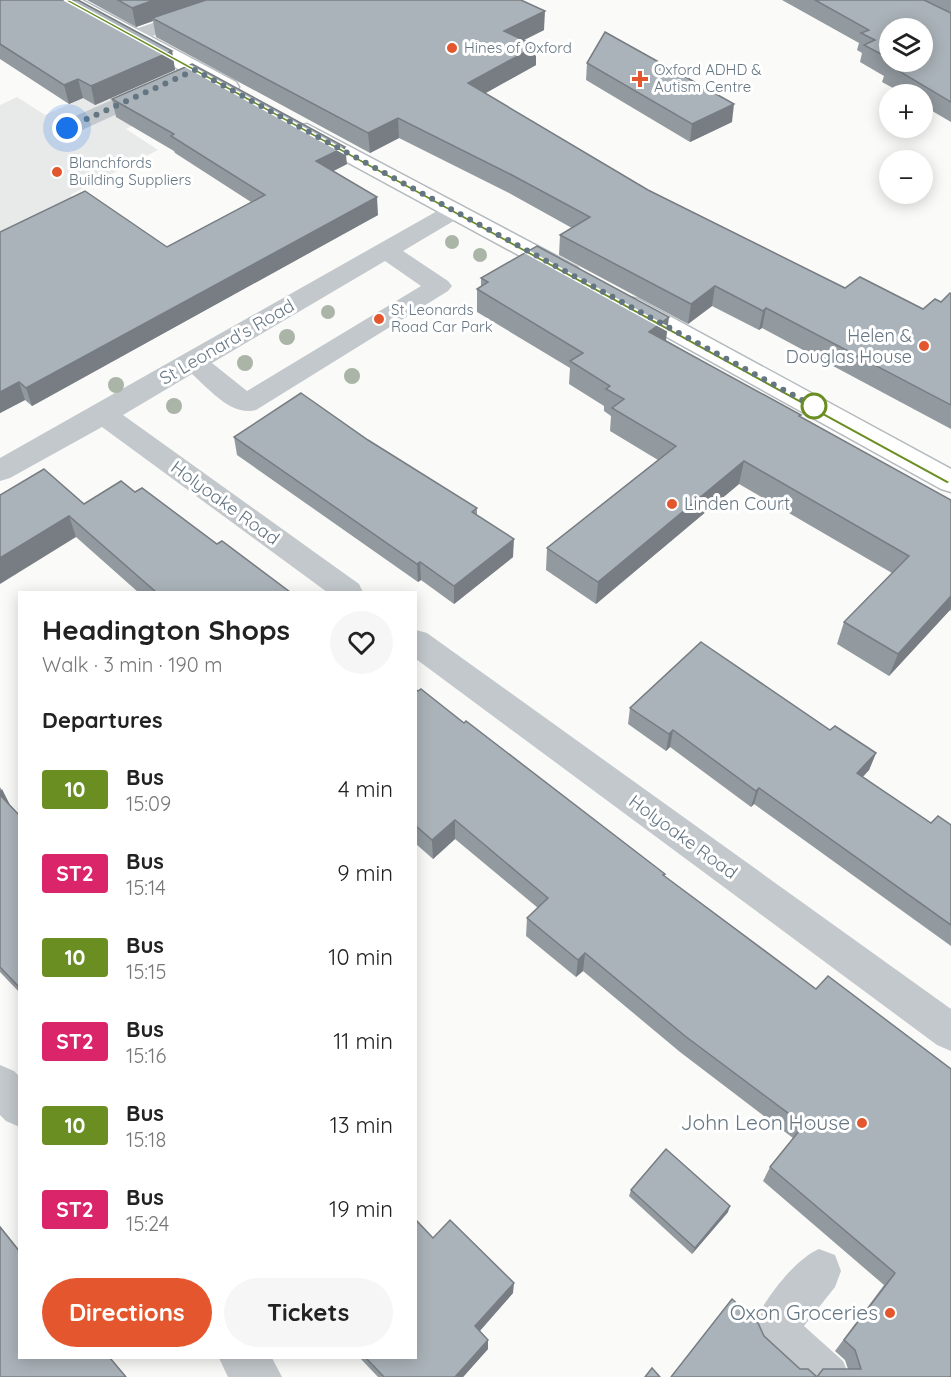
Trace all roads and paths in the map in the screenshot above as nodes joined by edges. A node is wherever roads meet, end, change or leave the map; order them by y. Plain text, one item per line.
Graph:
1 (68, 0) edge
2 (237, 0) edge
3 (134, 36) junction
4 (195, 70) junction
5 (243, 96) edge
6 (292, 123) edge
7 (63, 130) dead end
8 (454, 211) junction
9 (386, 251) junction
10 (192, 361) junction
11 (103, 414) junction
12 (0, 471) edge
13 (951, 482) edge
14 (347, 591) edge
15 (417, 643) edge
16 (951, 1032) edge
17 (0, 1085) edge
18 (18, 1105) edge
19 (819, 1271) dead end
20 (243, 1359) edge
21 (259, 1377) edge
22 (826, 1377) edge

1 - 3 main road
2 - 3 street
3 - 4 main road
4 - 5 main road
4 - 7 street
6 - 8 main road
8 - 9 street, St Leonard's Road
8 - 13 main road
9 - 10 street, St Leonard's Road
9 - 10 street
10 - 11 street, St Leonard's Road
11 - 12 street, St Leonard's Road
11 - 14 street, Holyoake Road
15 - 16 street, Holyoake Road
17 - 18 street
19 - 22 street
20 - 21 street

